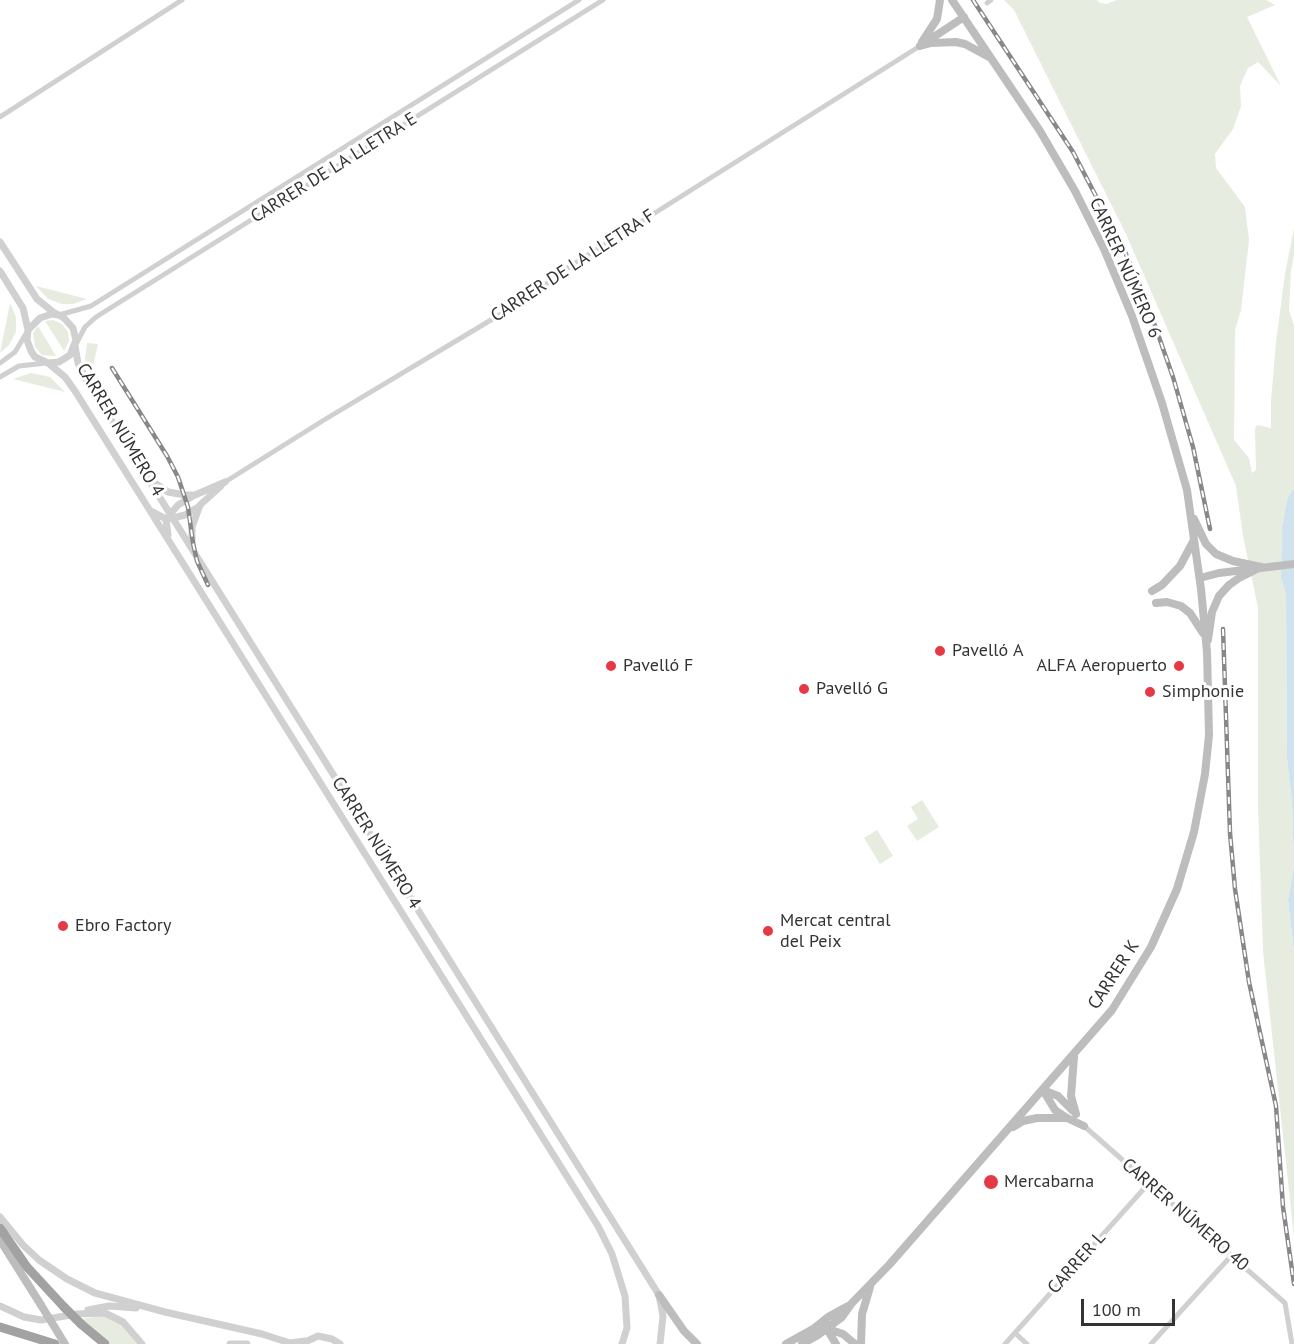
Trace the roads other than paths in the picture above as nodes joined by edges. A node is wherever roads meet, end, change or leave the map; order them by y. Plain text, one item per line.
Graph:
1 (182, 0) edge
2 (579, 0) edge
3 (603, 0) edge
4 (940, 0) edge
5 (952, 0) edge
6 (964, 17) junction
7 (920, 46) junction
8 (991, 58) junction
9 (0, 117) edge
10 (0, 242) edge
11 (0, 271) edge
12 (58, 315) junction
13 (28, 330) junction
14 (75, 345) junction
15 (0, 363) edge
16 (48, 363) junction
17 (0, 377) edge
18 (148, 479) junction
19 (225, 482) junction
20 (195, 495) junction
21 (200, 505) junction
22 (150, 511) junction
23 (1191, 512) junction
24 (170, 517) junction
25 (1194, 540) junction
26 (170, 543) junction
27 (193, 551) junction
28 (1294, 564) edge
29 (1261, 567) junction
30 (1200, 578) junction
31 (1152, 591) dead end
32 (1156, 603) dead end
33 (1205, 636) junction
34 (1207, 652) junction
35 (1074, 1055) junction
36 (1043, 1090) junction
37 (1076, 1114) junction
38 (1067, 1118) junction
39 (1084, 1126) junction
40 (1008, 1130) junction
41 (1149, 1183) junction
42 (0, 1217) edge
43 (0, 1228) edge
44 (2, 1244) edge
45 (1231, 1256) junction
46 (872, 1283) junction
47 (659, 1295) junction
48 (852, 1303) junction
49 (0, 1306) edge
50 (838, 1311) junction
51 (165, 1312) junction
52 (77, 1314) junction
53 (0, 1327) edge
54 (828, 1328) junction
55 (813, 1329) junction
56 (1015, 1333) junction
57 (332, 1339) junction
58 (303, 1342) edge
59 (55, 1344) edge
60 (65, 1344) edge
61 (105, 1344) edge
62 (142, 1344) edge
63 (230, 1344) edge
64 (247, 1344) edge
65 (340, 1344) edge
66 (347, 1344) edge
67 (622, 1344) edge
68 (660, 1344) edge
69 (697, 1344) edge
70 (786, 1344) edge
71 (802, 1344) edge
72 (836, 1344) edge
73 (855, 1344) edge
74 (861, 1344) edge
75 (1005, 1344) edge
76 (1027, 1344) edge
77 (1151, 1344) edge
78 (1292, 1344) edge

1 - 9 street
2 - 12 street, CARRER DE LA LLETRA E
3 - 14 street, CARRER DE LA LLETRA E
4 - 7 main road
5 - 6 main road, CARRER NÚMERO 6
6 - 7 main road
6 - 8 main road, CARRER NÚMERO 6
7 - 8 main road
7 - 19 street, CARRER DE LA LLETRA F
8 - 23 main road, CARRER NÚMERO 6
10 - 12 street
11 - 13 street
12 - 13 street
12 - 14 street
13 - 15 street
13 - 16 street
14 - 16 street
14 - 18 street, CARRER NÚMERO 4
16 - 17 street
16 - 22 street, CARRER NÚMERO 4
18 - 20 street
18 - 24 street, CARRER NÚMERO 4
19 - 20 street
19 - 21 street
20 - 24 street
21 - 24 street
21 - 27 street
22 - 24 street
22 - 26 street, CARRER NÚMERO 4
23 - 25 main road, CARRER NÚMERO 6
23 - 29 main road
24 - 26 street
24 - 27 street, CARRER NÚMERO 4
25 - 30 main road, CARRER NÚMERO 6
25 - 31 main road
26 - 67 street, CARRER NÚMERO 4
27 - 47 street, CARRER NÚMERO 4
28 - 29 main road
29 - 30 main road
29 - 34 main road
30 - 33 main road, CARRER K
32 - 33 main road
33 - 34 main road, CARRER K
34 - 35 main road, CARRER K
35 - 36 main road, CARRER K
35 - 37 main road
36 - 37 main road
36 - 38 main road
36 - 40 main road, CARRER K
37 - 39 main road
38 - 39 main road
38 - 40 main road
39 - 41 street, CARRER NÚMERO 40
40 - 46 main road, CARRER K
41 - 45 street, CARRER NÚMERO 40
41 - 56 street, CARRER L
42 - 51 street
43 - 61 highway, bridge
44 - 60 main road, bridge
45 - 77 street
45 - 78 street, CARRER NÚMERO 40
46 - 48 main road, CARRER K
46 - 74 main road
47 - 68 street, CARRER NÚMERO 4
47 - 69 main road
48 - 50 main road, CARRER K
48 - 54 main road, CARRER K
49 - 52 street
50 - 54 main road
50 - 55 main road, CARRER K
51 - 52 street
51 - 58 street
52 - 62 street
53 - 59 highway
54 - 55 main road
54 - 71 main road, CARRER K
54 - 72 main road
54 - 73 main road
55 - 70 main road, CARRER K
56 - 75 street, CARRER L
56 - 76 street
57 - 58 street
57 - 65 street
57 - 66 street
63 - 64 street

